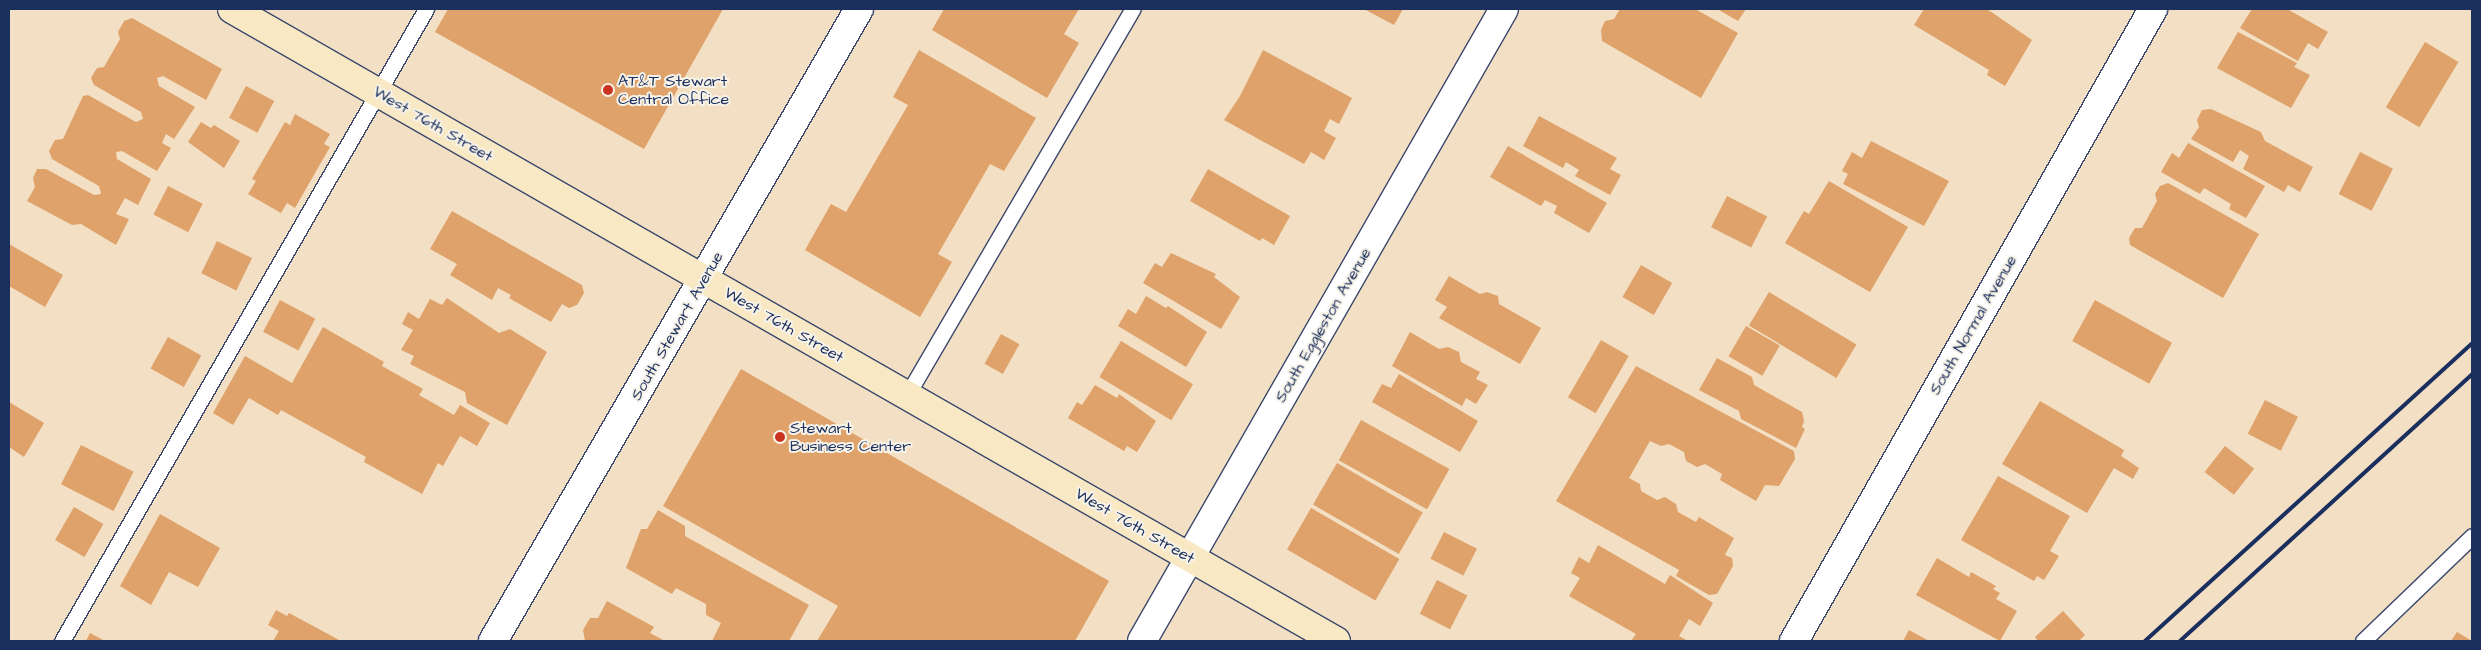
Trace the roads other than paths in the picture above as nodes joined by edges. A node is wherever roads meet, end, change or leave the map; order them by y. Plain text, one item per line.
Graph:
1 (232, 9) edge
2 (426, 9) edge
3 (859, 9) edge
4 (1133, 9) edge
5 (1504, 9) edge
6 (2153, 9) edge
7 (378, 92) junction
8 (704, 279) junction
9 (907, 395) junction
10 (2472, 536) edge
11 (1190, 558) junction
12 (62, 641) edge
13 (493, 641) edge
14 (1142, 641) edge
15 (1336, 641) edge
16 (1794, 641) edge
17 (2362, 641) edge

1 - 7 street, West 76th Street
2 - 7 lane
3 - 8 street, South Stewart Avenue
4 - 9 lane
5 - 11 street, South Eggleston Avenue
6 - 16 street, South Normal Avenue
7 - 8 street, West 76th Street
7 - 12 lane
8 - 9 street, West 76th Street
8 - 13 street, South Stewart Avenue
9 - 11 street, West 76th Street
10 - 17 lane
11 - 14 street, South Eggleston Avenue
11 - 15 street, West 76th Street

